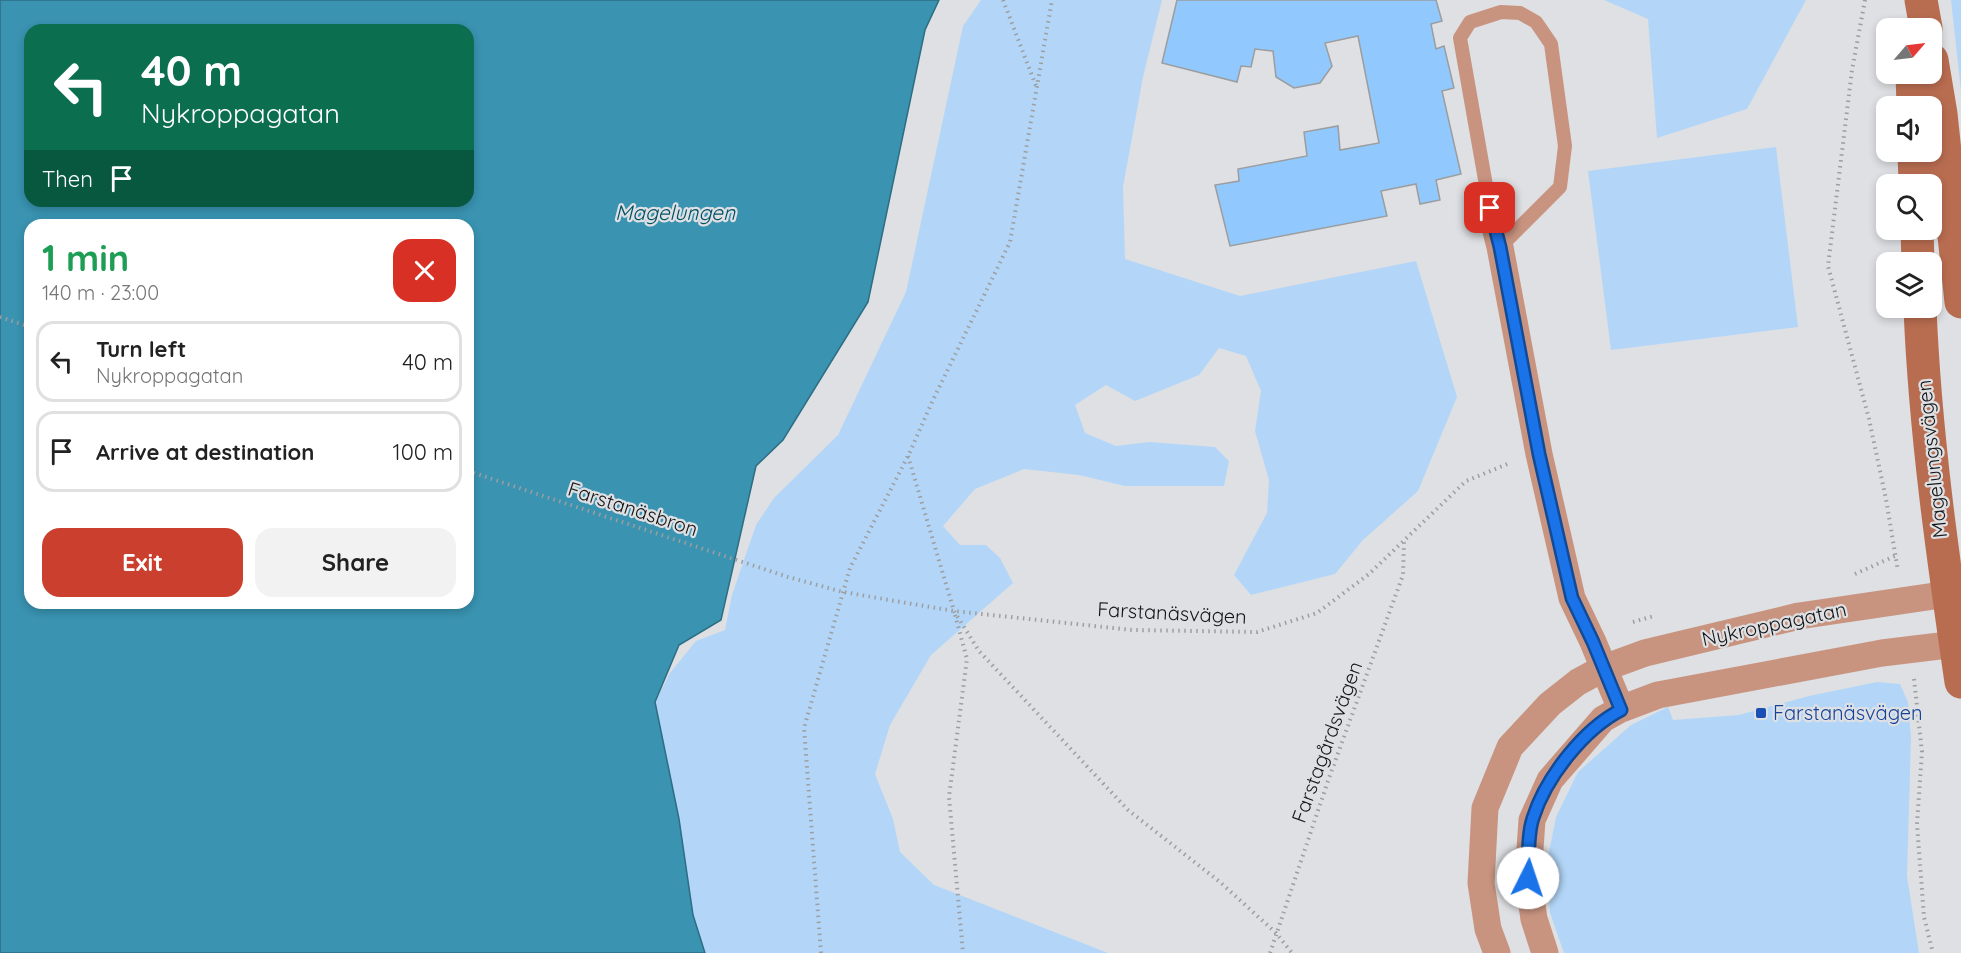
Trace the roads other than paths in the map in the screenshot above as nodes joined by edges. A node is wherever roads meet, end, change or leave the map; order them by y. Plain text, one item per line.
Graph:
1 (1911, 0) edge
2 (1922, 0) edge
3 (1912, 18) edge
4 (1925, 18) edge
5 (1936, 84) edge
6 (1490, 208) joint
7 (1500, 247) junction
8 (1961, 302) edge
9 (1920, 318) edge
10 (1954, 593) edge
11 (1958, 644) edge
12 (1604, 668) junction
13 (1961, 682) edge
14 (1621, 710) junction
15 (1497, 953) edge
16 (1545, 953) edge

1 - 3 main road
2 - 4 main road
5 - 8 main road
6 - 7 street
6 - 7 lane
7 - 12 street
9 - 10 main road, Magelungsvägen
10 - 11 main road, Magelungsvägen
10 - 12 street, Nykroppagatan
11 - 13 main road, Magelungsvägen
11 - 14 street
12 - 14 street
12 - 15 street, Nykroppagatan
14 - 16 street

